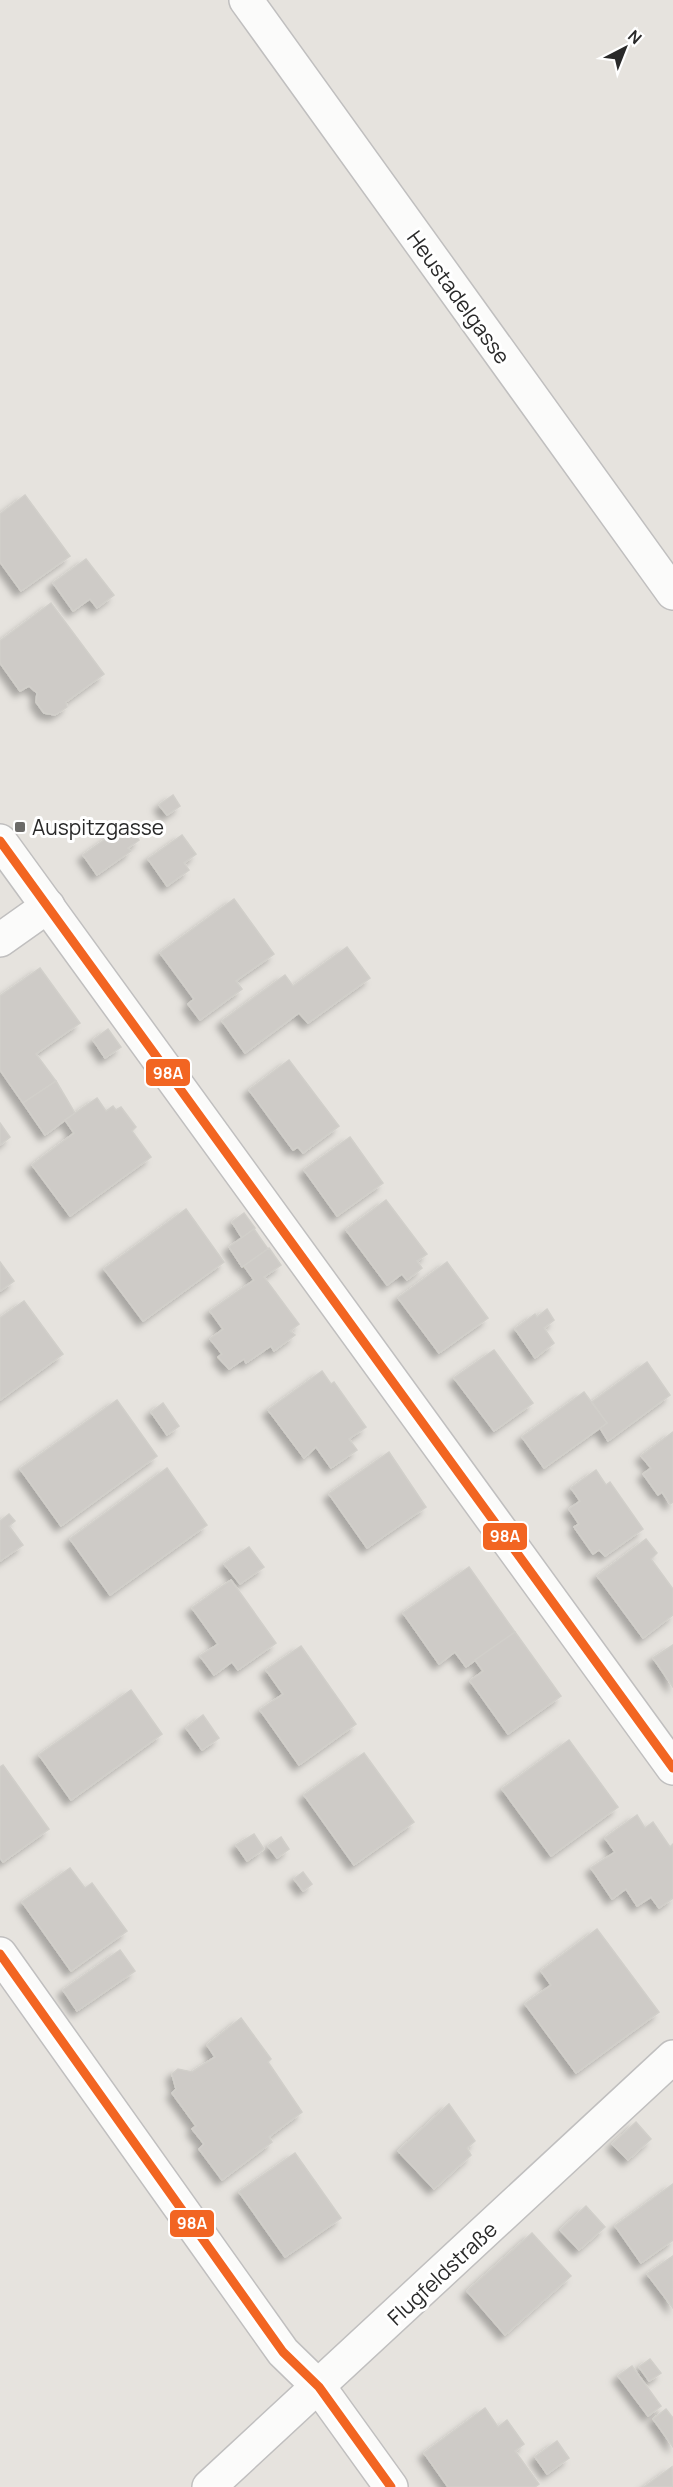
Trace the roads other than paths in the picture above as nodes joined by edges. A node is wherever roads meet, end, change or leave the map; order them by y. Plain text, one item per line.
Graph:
1 (246, 0) edge
2 (673, 593) edge
3 (0, 841) edge
4 (48, 906) junction
5 (0, 940) edge
6 (673, 1768) edge
7 (0, 1954) edge
8 (673, 2057) edge
9 (319, 2386) junction
10 (209, 2487) edge
11 (391, 2487) edge

1 - 2 street, Heustadelgasse
3 - 4 street
4 - 5 street
4 - 6 street
7 - 9 street
8 - 9 street, Flugfeldstraße
9 - 10 street, Flugfeldstraße
9 - 11 street

